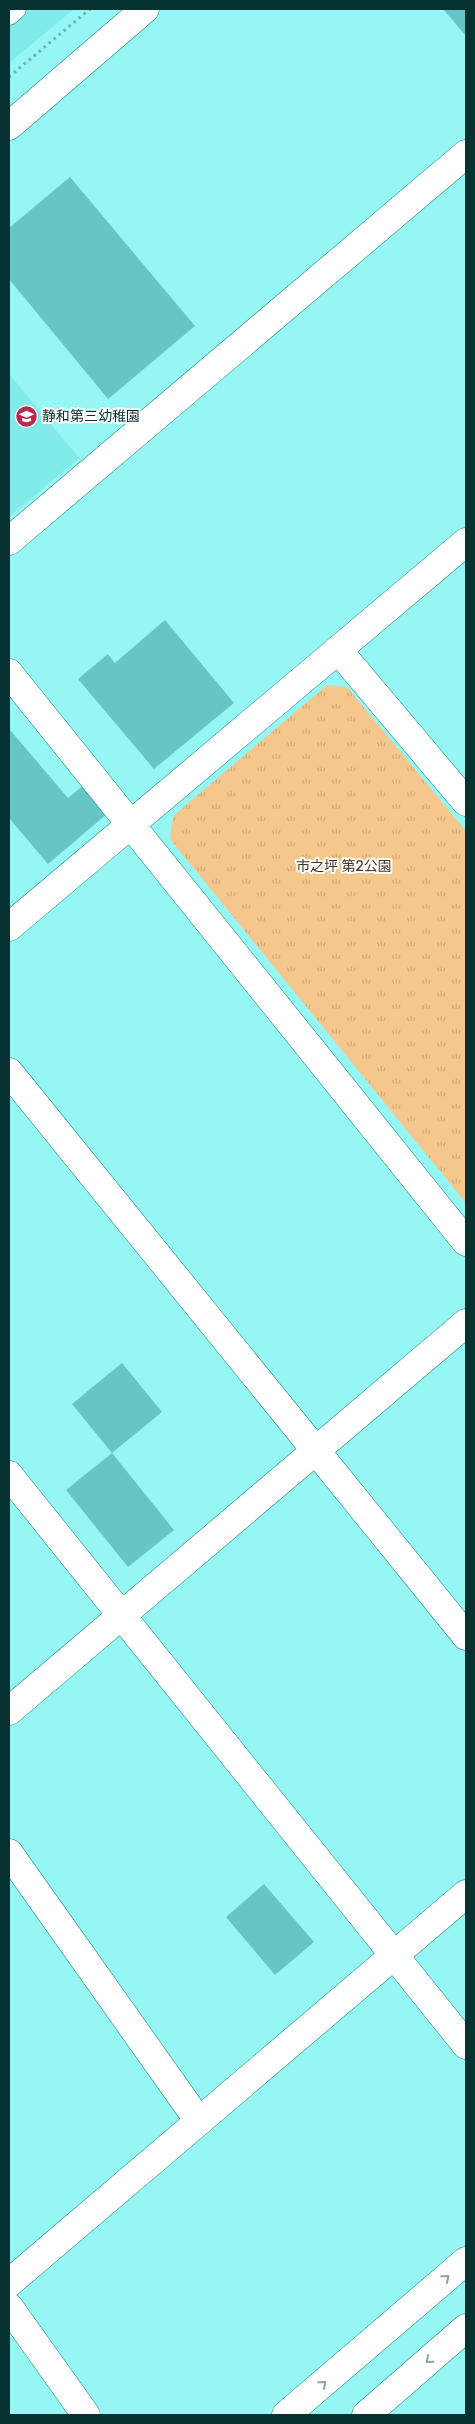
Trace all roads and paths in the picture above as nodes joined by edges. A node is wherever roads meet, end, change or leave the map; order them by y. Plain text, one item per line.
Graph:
1 (16, 9) edge
2 (90, 9) edge
3 (145, 9) edge
4 (9, 15) edge
5 (9, 77) edge
6 (9, 126) edge
7 (466, 154) edge
8 (9, 541) edge
9 (466, 542) edge
10 (338, 650) junction
11 (9, 673) edge
12 (466, 802) edge
13 (131, 824) junction
14 (9, 927) edge
15 (9, 1072) edge
16 (466, 1242) edge
17 (466, 1323) edge
18 (318, 1450) junction
19 (9, 1475) edge
20 (122, 1616) junction
21 (466, 1636) edge
22 (9, 1711) edge
23 (9, 1853) edge
24 (466, 1894) edge
25 (393, 1956) junction
26 (466, 2045) edge
27 (198, 2120) junction
28 (466, 2261) edge
29 (9, 2283) edge
30 (9, 2307) edge
31 (466, 2328) edge
32 (86, 2415) edge
33 (286, 2415) edge
34 (366, 2415) edge

1 - 4 lane
2 - 5 path
3 - 6 street
7 - 8 street
9 - 10 street
10 - 12 street
10 - 13 street
11 - 13 street
13 - 14 street
13 - 16 street
15 - 18 street
17 - 18 street
18 - 20 street
18 - 21 street
19 - 20 street
20 - 22 street
20 - 25 street
23 - 27 street
24 - 25 street
25 - 26 street
25 - 27 street
27 - 29 street
33 -> 28 street
30 - 32 street
31 -> 34 street

